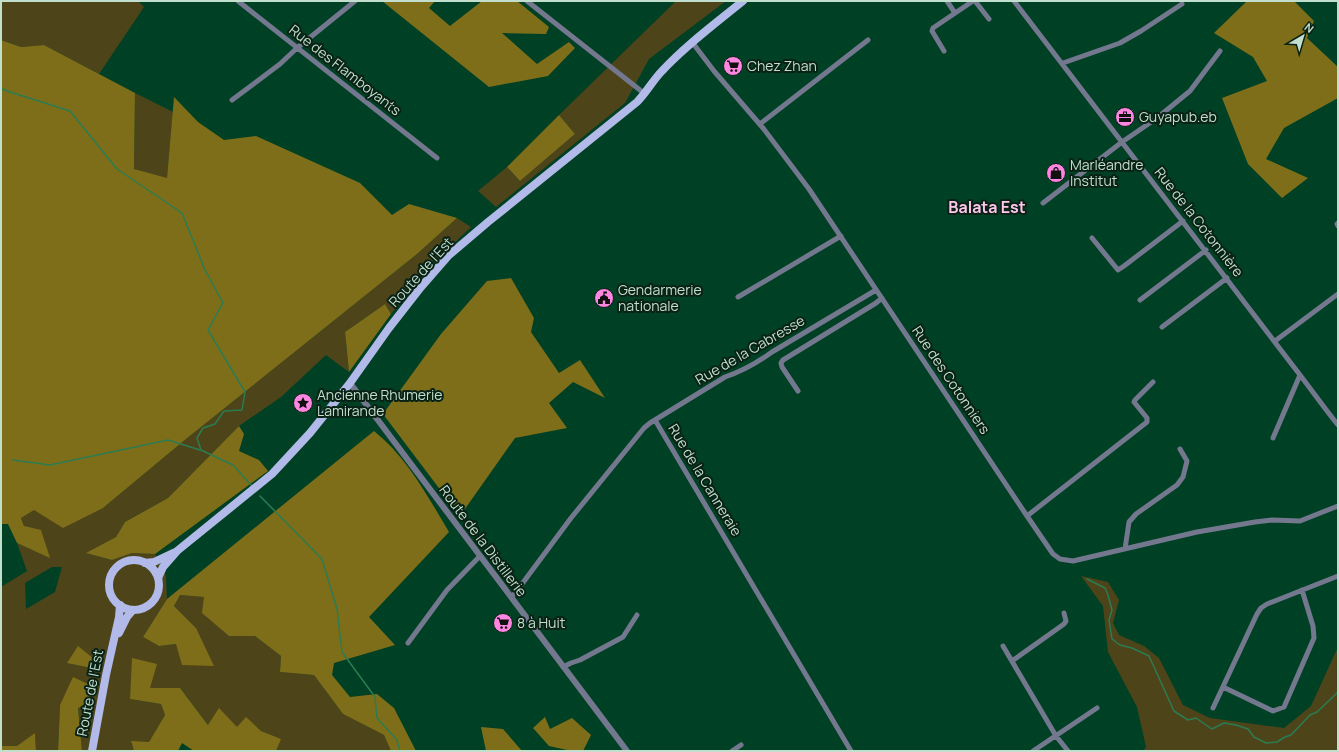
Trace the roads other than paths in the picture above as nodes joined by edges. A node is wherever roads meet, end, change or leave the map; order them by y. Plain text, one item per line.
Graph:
1 (238, 1) edge
2 (355, 1) edge
3 (527, 1) edge
4 (743, 1) edge
5 (947, 1) edge
6 (974, 1) edge
7 (1014, 1) edge
8 (1182, 4) dead end
9 (955, 13) junction
10 (989, 19) dead end
11 (868, 40) dead end
12 (692, 42) junction
13 (297, 48) junction
14 (944, 51) dead end
15 (1220, 52) dead end
16 (1063, 64) junction
17 (645, 94) junction
18 (232, 100) dead end
19 (760, 124) junction
20 (1122, 142) junction
21 (437, 158) dead end
22 (1043, 203) dead end
23 (1183, 221) junction
24 (841, 236) junction
25 (1092, 238) dead end
26 (1206, 250) junction
27 (1227, 278) junction
28 (876, 290) junction
29 (1338, 294) edge
30 (738, 297) dead end
31 (882, 298) junction
32 (1140, 300) dead end
33 (1162, 327) dead end
34 (1276, 342) junction
35 (1300, 375) junction
36 (1153, 382) dead end
37 (350, 384) junction
38 (798, 391) dead end
39 (655, 420) junction
40 (1338, 425) edge
41 (1273, 438) dead end
42 (1180, 449) dead end
43 (1338, 506) edge
44 (1027, 516) junction
45 (1125, 549) junction
46 (177, 551) junction
47 (480, 556) junction
48 (145, 563) junction
49 (1338, 576) edge
50 (158, 578) junction
51 (1302, 590) junction
52 (511, 597) junction
53 (120, 605) junction
54 (133, 610) junction
55 (1064, 613) dead end
56 (637, 615) dead end
57 (115, 640) junction
58 (408, 643) dead end
59 (1003, 646) dead end
60 (1012, 661) junction
61 (562, 667) junction
62 (1223, 687) junction
63 (1097, 708) dead end
64 (1213, 708) dead end
65 (1056, 736) junction
66 (741, 746) dead end
67 (92, 751) edge
68 (627, 751) edge
69 (732, 751) edge
70 (851, 751) edge
71 (1033, 751) edge
72 (1068, 751) edge

1 - 13 street, Rue des Flamboyants
2 - 13 street
3 - 17 street
4 - 12 main road, Route de l'Est
5 - 9 street
6 - 9 street
6 - 10 street
7 - 16 street, Rue de la Cotonnière
8 - 16 street
9 - 14 street
11 - 19 street
12 - 17 main road, Route de l'Est
12 - 19 street, Rue des Cotonniers
13 - 18 street
13 - 21 street, Rue des Flamboyants
15 - 20 street
16 - 20 street, Rue de la Cotonnière
17 - 37 main road, Route de l'Est
19 - 24 street, Rue des Cotonniers
20 - 22 street
20 - 23 street, Rue de la Cotonnière
23 - 25 street
23 - 26 street, Rue de la Cotonnière
24 - 28 street, Rue des Cotonniers
24 - 30 street
26 - 27 street, Rue de la Cotonnière
26 - 32 street
27 - 33 street
27 - 34 street, Rue de la Cotonnière
28 - 31 street, Rue des Cotonniers
28 - 39 street, Rue de la Cabresse
29 - 34 street
31 - 38 street
31 - 44 street, Rue des Cotonniers
34 - 35 street, Rue de la Cotonnière
35 - 40 street, Rue de la Cotonnière
35 - 41 street
36 - 44 street
37 - 46 main road, Route de l'Est
37 - 47 street, Route de la Distillerie
39 - 52 street, Rue de la Canneraie
39 - 70 street, Rue de la Canneraie
42 - 45 street
43 - 45 street, Rue des Cotonniers
44 - 45 street, Rue des Cotonniers
46 - 48 main road, Route de l'Est
46 - 50 main road, Route de l'Est
47 - 52 street, Route de la Distillerie
47 - 58 street
48 - 50 main road
48 - 53 main road
49 - 51 street
50 - 54 main road
51 - 62 street
51 - 62 street
52 - 61 street, Route de la Distillerie
53 - 54 main road
53 - 57 main road, Route de l'Est
54 - 57 main road, Route de l'Est
55 - 60 street
56 - 61 street
57 - 67 main road, Route de l'Est
59 - 60 street
60 - 65 street
61 - 68 street, Route de la Distillerie
62 - 64 street
63 - 65 street
65 - 71 street
65 - 72 street
66 - 69 street

